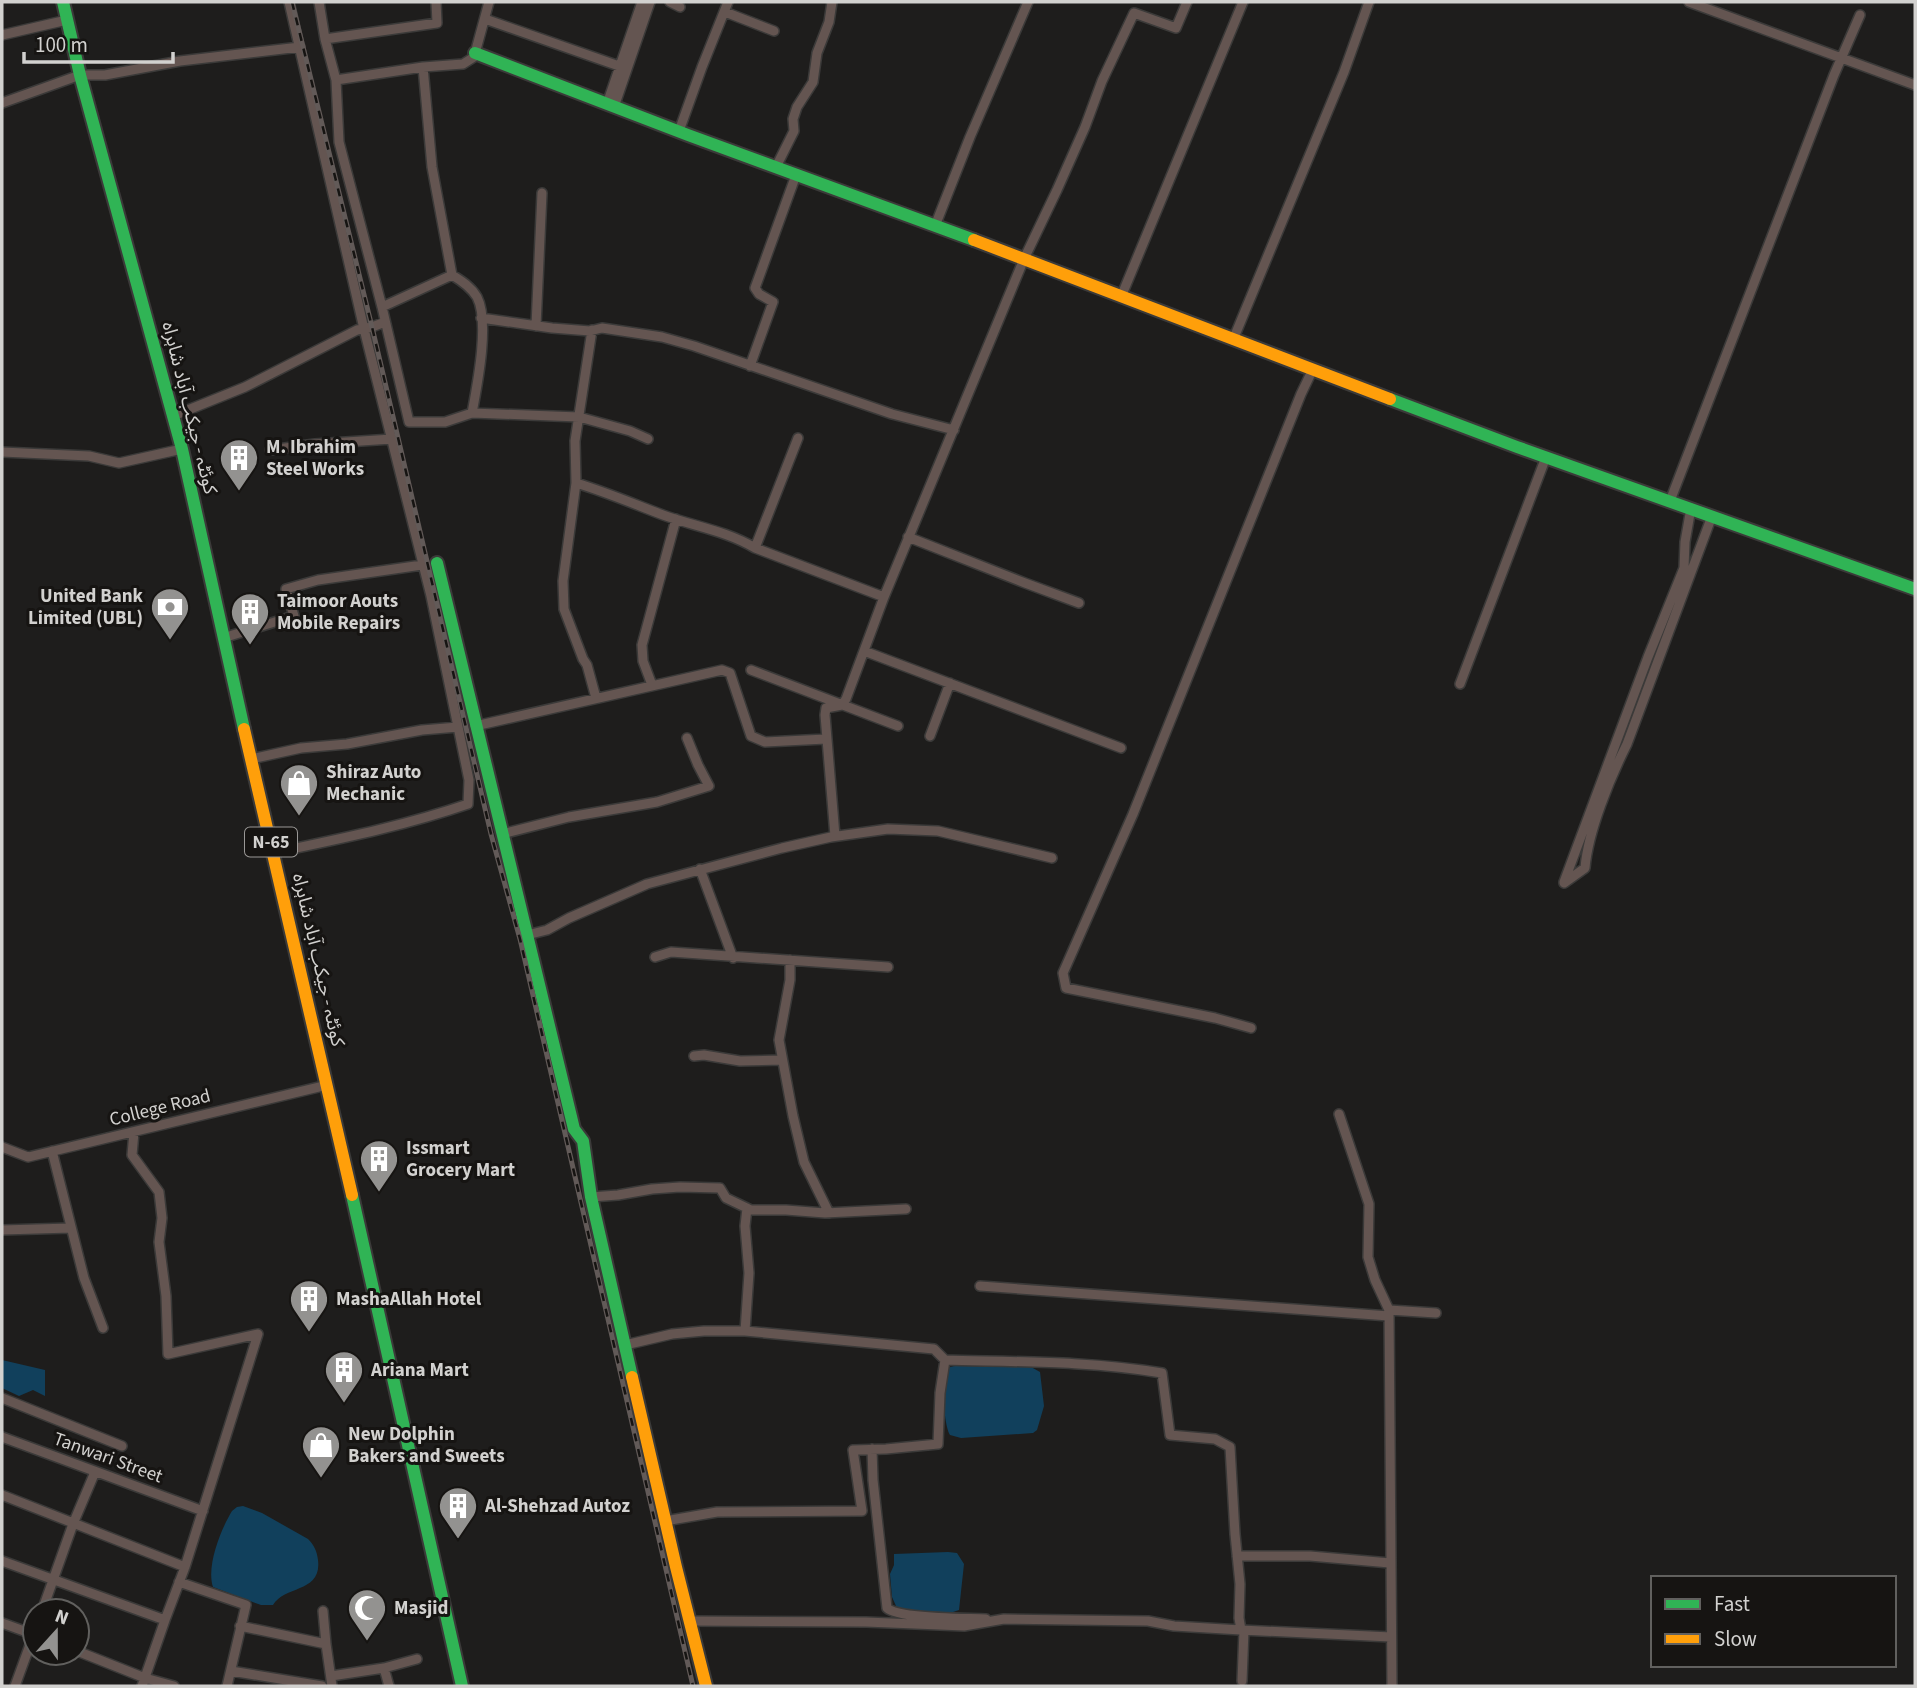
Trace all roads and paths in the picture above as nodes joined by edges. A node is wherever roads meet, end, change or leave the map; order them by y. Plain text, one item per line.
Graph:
1 (63, 2) edge
2 (289, 2) edge
3 (319, 2) edge
4 (436, 2) edge
5 (480, 2) edge
6 (628, 2) edge
7 (650, 2) edge
8 (670, 2) edge
9 (728, 2) edge
10 (832, 2) edge
11 (1028, 2) edge
12 (1187, 2) edge
13 (1243, 2) edge
14 (1368, 2) edge
15 (1689, 2) edge
16 (641, 4) edge
17 (680, 7) dead end
18 (487, 10) edge
19 (724, 12) junction
20 (1860, 15) dead end
21 (67, 20) junction
22 (774, 31) dead end
23 (2, 34) edge
24 (325, 39) junction
25 (300, 47) junction
26 (475, 53) junction
27 (1842, 58) junction
28 (619, 66) junction
29 (423, 67) junction
30 (80, 75) junction
31 (336, 80) junction
32 (1915, 85) edge
33 (2, 103) edge
34 (611, 105) junction
35 (679, 131) junction
36 (776, 167) junction
37 (796, 175) junction
38 (542, 193) dead end
39 (934, 226) junction
40 (1024, 259) junction
41 (452, 275) junction
42 (1121, 297) junction
43 (382, 307) junction
44 (481, 318) junction
45 (385, 322) junction
46 (536, 326) junction
47 (364, 329) junction
48 (592, 330) junction
49 (1234, 340) junction
50 (750, 366) junction
51 (1313, 369) junction
52 (472, 413) junction
53 (173, 416) junction
54 (579, 417) junction
55 (954, 430) junction
56 (798, 438) dead end
57 (392, 439) junction
58 (648, 439) dead end
59 (182, 449) junction
60 (270, 450) dead end
61 (2, 452) edge
62 (1546, 457) junction
63 (576, 484) junction
64 (1670, 501) junction
65 (1691, 508) junction
66 (1712, 516) junction
67 (676, 519) junction
68 (908, 537) junction
69 (755, 548) junction
70 (437, 563) dead end
71 (422, 565) junction
72 (1915, 589) edge
73 (884, 597) junction
74 (1079, 603) dead end
75 (223, 638) junction
76 (864, 651) junction
77 (751, 670) dead end
78 (950, 683) junction
79 (1460, 684) dead end
80 (652, 685) junction
81 (596, 698) junction
82 (842, 705) junction
83 (475, 726) junction
84 (898, 726) dead end
85 (458, 727) junction
86 (930, 736) dead end
87 (687, 738) dead end
88 (826, 739) junction
89 (1121, 748) dead end
90 (251, 759) junction
91 (502, 834) junction
92 (835, 836) junction
93 (273, 853) junction
94 (1052, 858) dead end
95 (700, 869) junction
96 (527, 935) junction
97 (654, 957) dead end
98 (733, 958) junction
99 (790, 960) junction
100 (888, 967) dead end
101 (1251, 1028) dead end
102 (694, 1056) dead end
103 (782, 1060) junction
104 (327, 1085) junction
105 (1339, 1114) dead end
106 (134, 1132) junction
107 (2, 1147) edge
108 (52, 1151) junction
109 (591, 1197) junction
110 (747, 1208) junction
111 (906, 1209) dead end
112 (829, 1213) junction
113 (71, 1228) junction
114 (2, 1230) edge
115 (980, 1286) dead end
116 (1389, 1313) junction
117 (1436, 1313) dead end
118 (103, 1328) dead end
119 (745, 1331) junction
120 (625, 1345) junction
121 (945, 1360) junction
122 (2, 1398) edge
123 (2, 1437) edge
124 (122, 1446) dead end
125 (872, 1449) junction
126 (95, 1472) junction
127 (2, 1495) edge
128 (203, 1511) junction
129 (665, 1521) junction
130 (73, 1524) junction
131 (1237, 1556) junction
132 (2, 1561) edge
133 (1390, 1563) junction
134 (186, 1567) junction
135 (52, 1580) junction
136 (179, 1583) junction
137 (47, 1597) edge
138 (323, 1611) dead end
139 (1004, 1619) junction
140 (165, 1620) junction
141 (689, 1621) junction
142 (2, 1623) edge
143 (240, 1626) junction
144 (21, 1629) edge
145 (1242, 1630) junction
146 (1391, 1637) junction
147 (326, 1644) junction
148 (91, 1657) edge
149 (418, 1659) dead end
150 (22, 1667) edge
151 (384, 1668) junction
152 (231, 1671) junction
153 (331, 1681) edge
154 (1242, 1681) dead end
155 (144, 1682) edge
156 (15, 1686) edge
157 (174, 1686) edge
158 (227, 1686) edge
159 (322, 1686) edge
160 (389, 1686) edge
161 (462, 1686) edge
162 (706, 1686) edge
163 (1392, 1686) edge

1 - 21 main road, کوئٹہ - جیکب آباد شاہراہ / N-65
2 - 25 street
3 - 24 street
4 - 24 street
5 - 18 street
6 - 16 street
7 - 34 street
8 - 17 street
9 - 19 street
10 - 36 street
11 - 39 street
12 - 40 street
13 - 42 street
14 - 49 street
15 - 27 street
16 - 28 street
18 - 26 street
18 - 28 street
19 - 22 street
19 - 35 street
20 - 27 street
21 - 23 street
21 - 30 main road, کوئٹہ - جیکب آباد شاہراہ / N-65
24 - 31 street
25 - 30 street
25 - 47 street
26 - 29 street
26 - 34 main road
27 - 32 street
27 - 64 street
28 - 34 street
29 - 31 street
29 - 41 street
30 - 33 street
30 - 53 main road, کوئٹہ - جیکب آباد شاہراہ / N-65
31 - 43 street
34 - 35 main road
35 - 36 main road
36 - 37 main road
37 - 39 main road
37 - 50 street
38 - 46 street
39 - 40 main road
40 - 42 main road
40 - 55 street
41 - 43 street
41 - 44 street
42 - 49 main road
43 - 45 street
44 - 46 street
44 - 52 street
45 - 47 street
45 - 52 street
46 - 48 street
47 - 53 street
47 - 57 street
48 - 50 street
48 - 54 street
49 - 51 main road
50 - 55 street
51 - 62 main road
51 - 101 street
52 - 54 street
53 - 59 main road, کوئٹہ - جیکب آباد شاہراہ / N-65
54 - 58 street
54 - 63 street
55 - 68 street
56 - 69 street
57 - 60 street
57 - 71 street
59 - 61 street
59 - 75 main road, کوئٹہ - جیکب آباد شاہراہ / N-65
62 - 64 main road
62 - 79 street
63 - 67 street
63 - 81 street
64 - 65 main road
65 - 66 main road
65 - 66 street
66 - 72 main road
67 - 69 street
67 - 80 street
68 - 73 street
68 - 74 street
69 - 73 street
70 - 83 main road
71 - 75 street
71 - 85 street
73 - 76 street
75 - 90 main road, کوئٹہ - جیکب آباد شاہراہ / N-65
76 - 78 street
76 - 82 street
77 - 82 street
78 - 86 street
78 - 89 street
80 - 81 street
80 - 88 street
81 - 83 street
82 - 84 street
82 - 88 street
83 - 91 main road
85 - 90 street
85 - 93 street
87 - 91 street
88 - 92 street
90 - 93 main road, کوئٹہ - جیکب آباد شاہراہ / N-65
91 - 96 main road
92 - 94 street
92 - 95 street
93 - 104 main road, کوئٹہ - جیکب آباد شاہراہ / N-65
95 - 96 street
95 - 98 street
96 - 109 main road
97 - 98 street
98 - 99 street
99 - 100 street
99 - 103 street
102 - 103 street
103 - 112 street
104 - 106 street, College Road
104 - 161 main road, کوئٹہ - جیکب آباد شاہراہ / N-65
105 - 116 street
106 - 108 street, College Road
106 - 128 street
107 - 108 street, College Road
108 - 113 street
109 - 110 street
109 - 120 main road
110 - 112 street
110 - 119 street
111 - 112 street
113 - 114 street
113 - 118 street
115 - 116 street
116 - 117 street
116 - 133 street
119 - 120 street
119 - 121 street
120 - 129 main road
121 - 125 street
121 - 131 street
122 - 124 street
123 - 126 street, Tanwari Street
125 - 129 street
125 - 139 street
126 - 128 street, Tanwari Street
126 - 130 street
127 - 130 street
128 - 134 street
129 - 141 main road
130 - 134 street
130 - 135 street
131 - 133 street
131 - 145 street
132 - 135 street
133 - 146 street
134 - 136 street
135 - 137 street
135 - 140 street
136 - 140 street
136 - 143 street
138 - 147 street
139 - 141 street
139 - 145 street
140 - 155 street
141 - 162 main road
142 - 144 street
143 - 147 street
143 - 152 street
145 - 146 street
145 - 154 street
146 - 163 street
147 - 153 street
148 - 155 street
149 - 151 street
150 - 156 street
151 - 153 street
151 - 160 street
152 - 158 street
152 - 159 street
155 - 157 street

